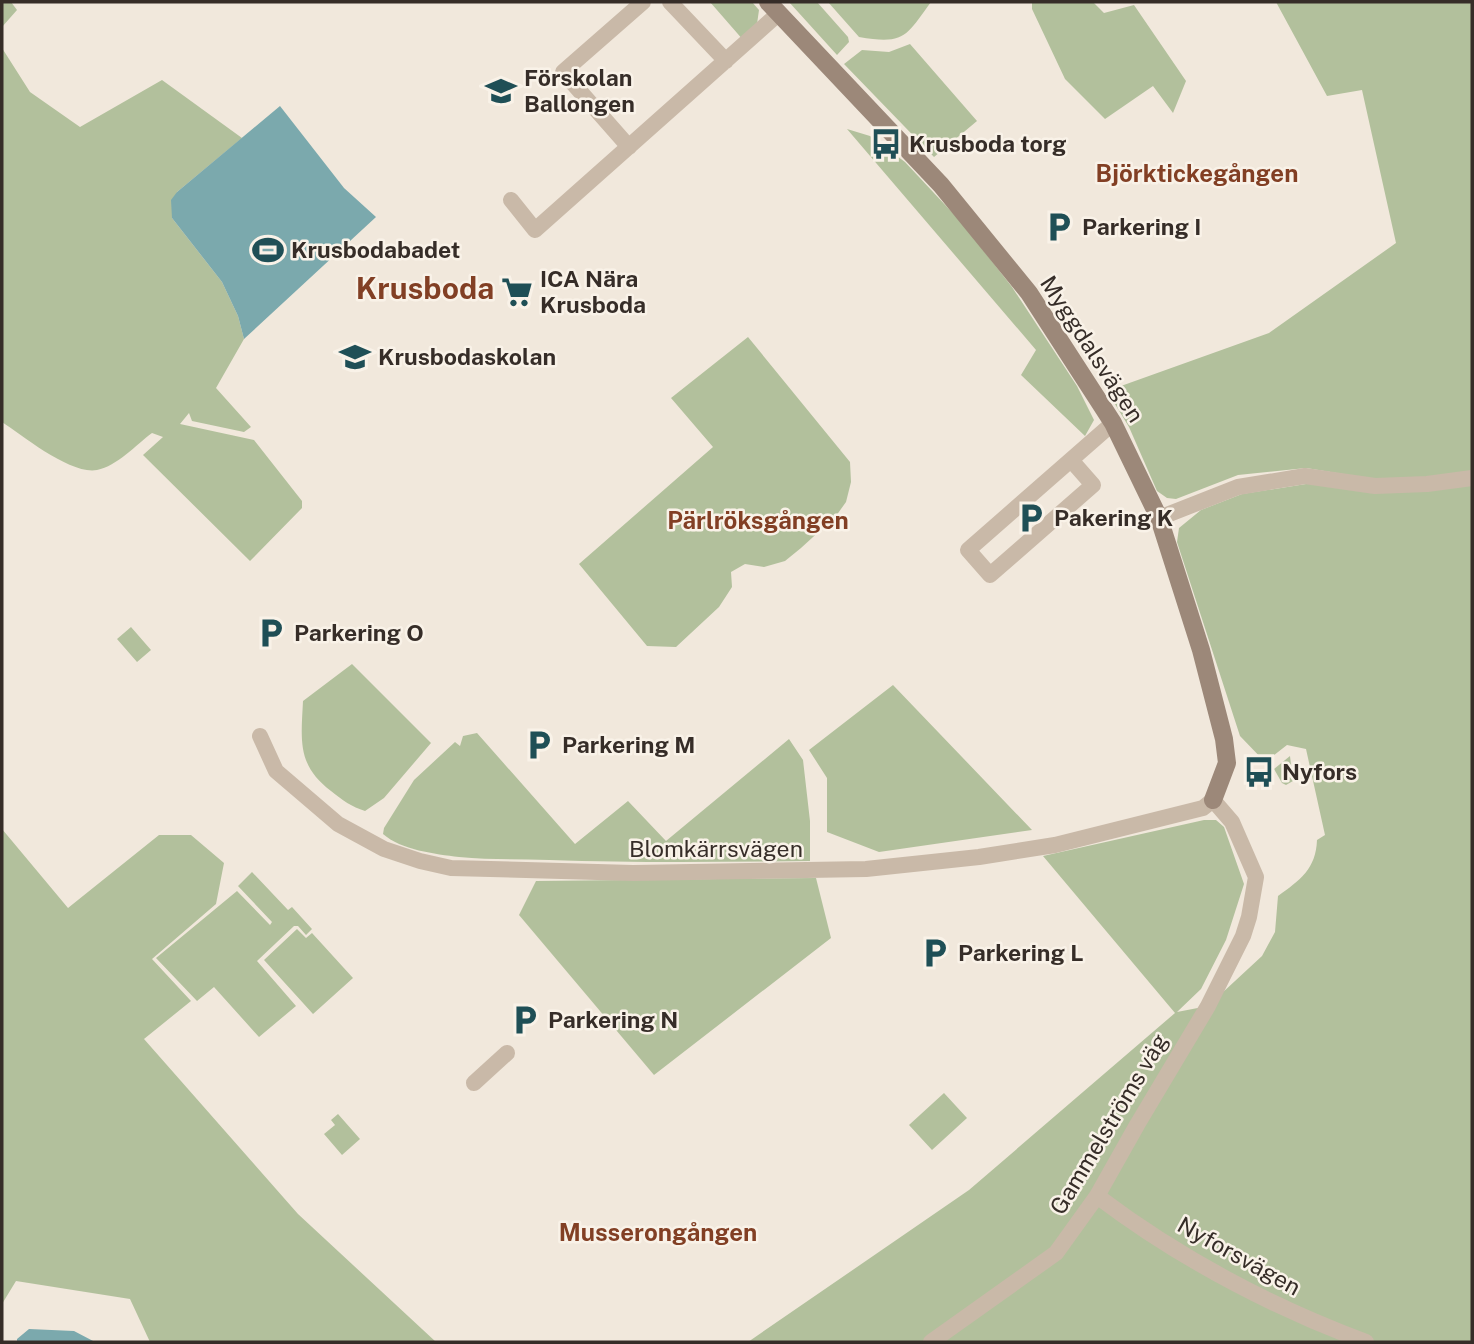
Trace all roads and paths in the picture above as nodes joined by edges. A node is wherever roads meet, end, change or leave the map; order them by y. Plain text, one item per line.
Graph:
1 (643, 2) edge
2 (670, 2) edge
3 (773, 8) edge
4 (726, 61) junction
5 (629, 147) junction
6 (511, 201) dead end
7 (1113, 423) junction
8 (1071, 460) junction
9 (1472, 478) edge
10 (1159, 518) junction
11 (260, 736) dead end
12 (1213, 800) junction
13 (507, 1053) dead end
14 (474, 1083) dead end
15 (1097, 1196) junction
16 (931, 1342) edge
17 (1366, 1342) edge

1 - 5 street
2 - 4 street
3 - 4 street
3 - 7 street, Myggdalsvägen
4 - 5 street
5 - 6 street
7 - 8 street
7 - 10 street, Myggdalsvägen
8 - 8 street
9 - 10 street
10 - 12 street, Myggdalsvägen
11 - 12 street, Blomkärrsvägen
12 - 15 street, Gammelströms väg
13 - 14 street
15 - 16 street, Gammelströms väg
15 - 17 street, Nyforsvägen

